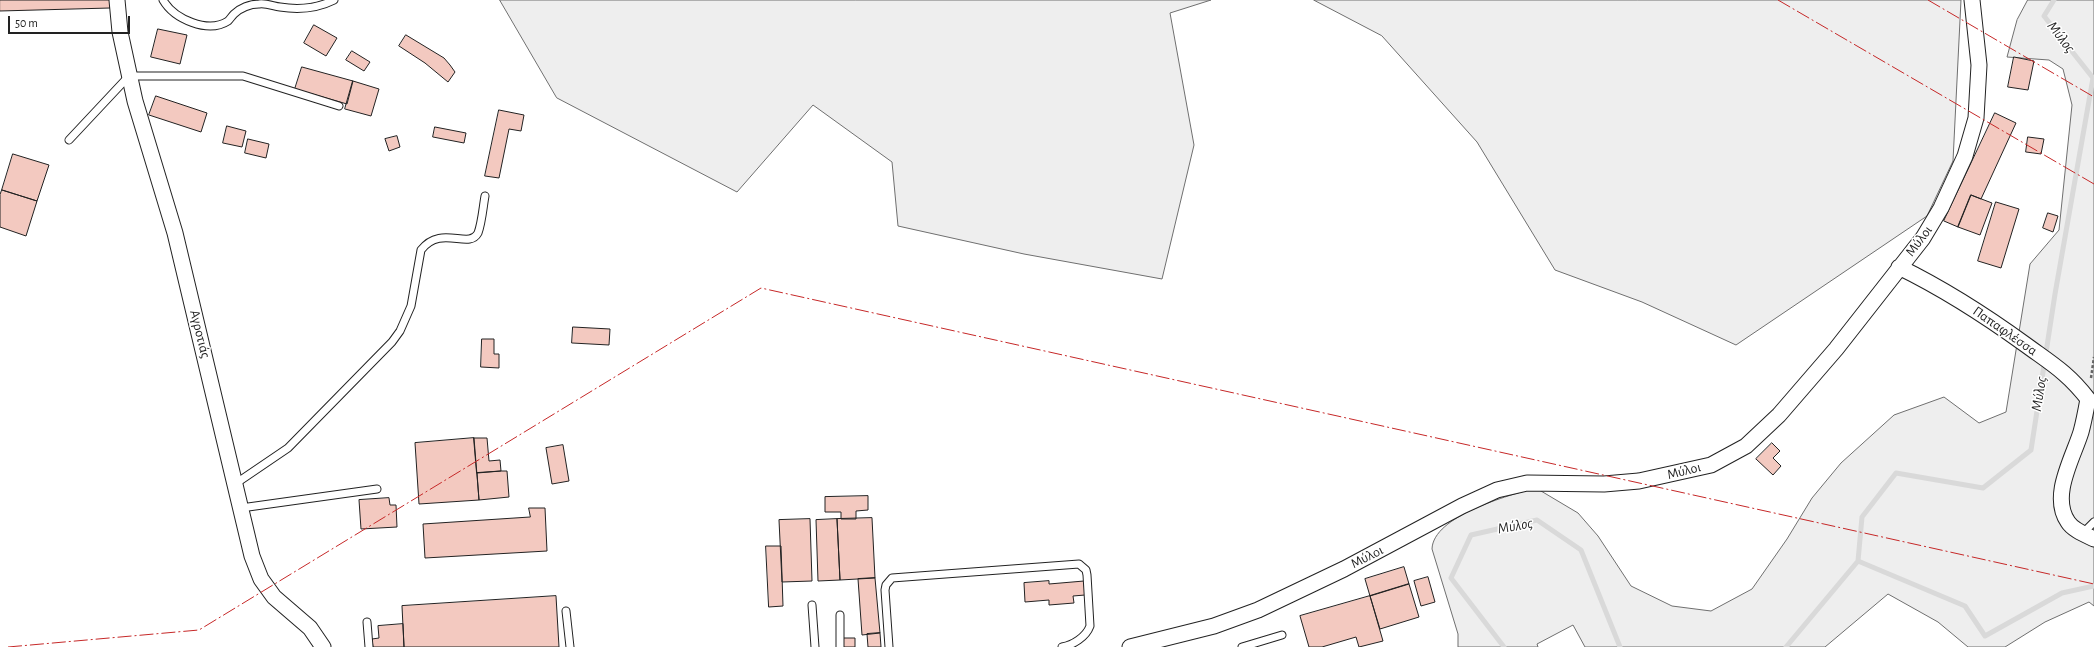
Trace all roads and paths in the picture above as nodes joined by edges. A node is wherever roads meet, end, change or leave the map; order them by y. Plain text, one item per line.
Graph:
1 (117, 0) edge
2 (163, 0) edge
3 (334, 0) edge
4 (1972, 0) edge
5 (129, 76) junction
6 (339, 106) dead end
7 (69, 140) dead end
8 (485, 196) dead end
9 (1900, 267) junction
10 (235, 484) junction
11 (377, 489) dead end
12 (241, 508) junction
13 (2094, 522) edge
14 (2089, 536) edge
15 (812, 605) dead end
16 (566, 611) dead end
17 (840, 615) dead end
18 (367, 622) dead end
19 (1282, 636) dead end
20 (1139, 646) edge
21 (323, 647) edge
22 (369, 647) edge
23 (570, 647) edge
24 (815, 647) edge
25 (840, 647) edge
26 (889, 647) edge
27 (1062, 647) edge
28 (1242, 647) edge

1 - 5 street, Αγροτιάς
2 - 3 lane
4 - 9 street, Μύλοι
5 - 6 lane
5 - 7 lane
5 - 10 street, Αγροτιάς
8 - 10 lane
9 - 14 street, Παπαφλέσσα
9 - 20 street, Μύλοι
10 - 12 street, Αγροτιάς
11 - 12 lane
12 - 21 street, Αγροτιάς
13 - 14 lane
15 - 24 lane
16 - 23 lane
17 - 25 lane
18 - 22 lane
19 - 28 lane
26 - 27 lane

